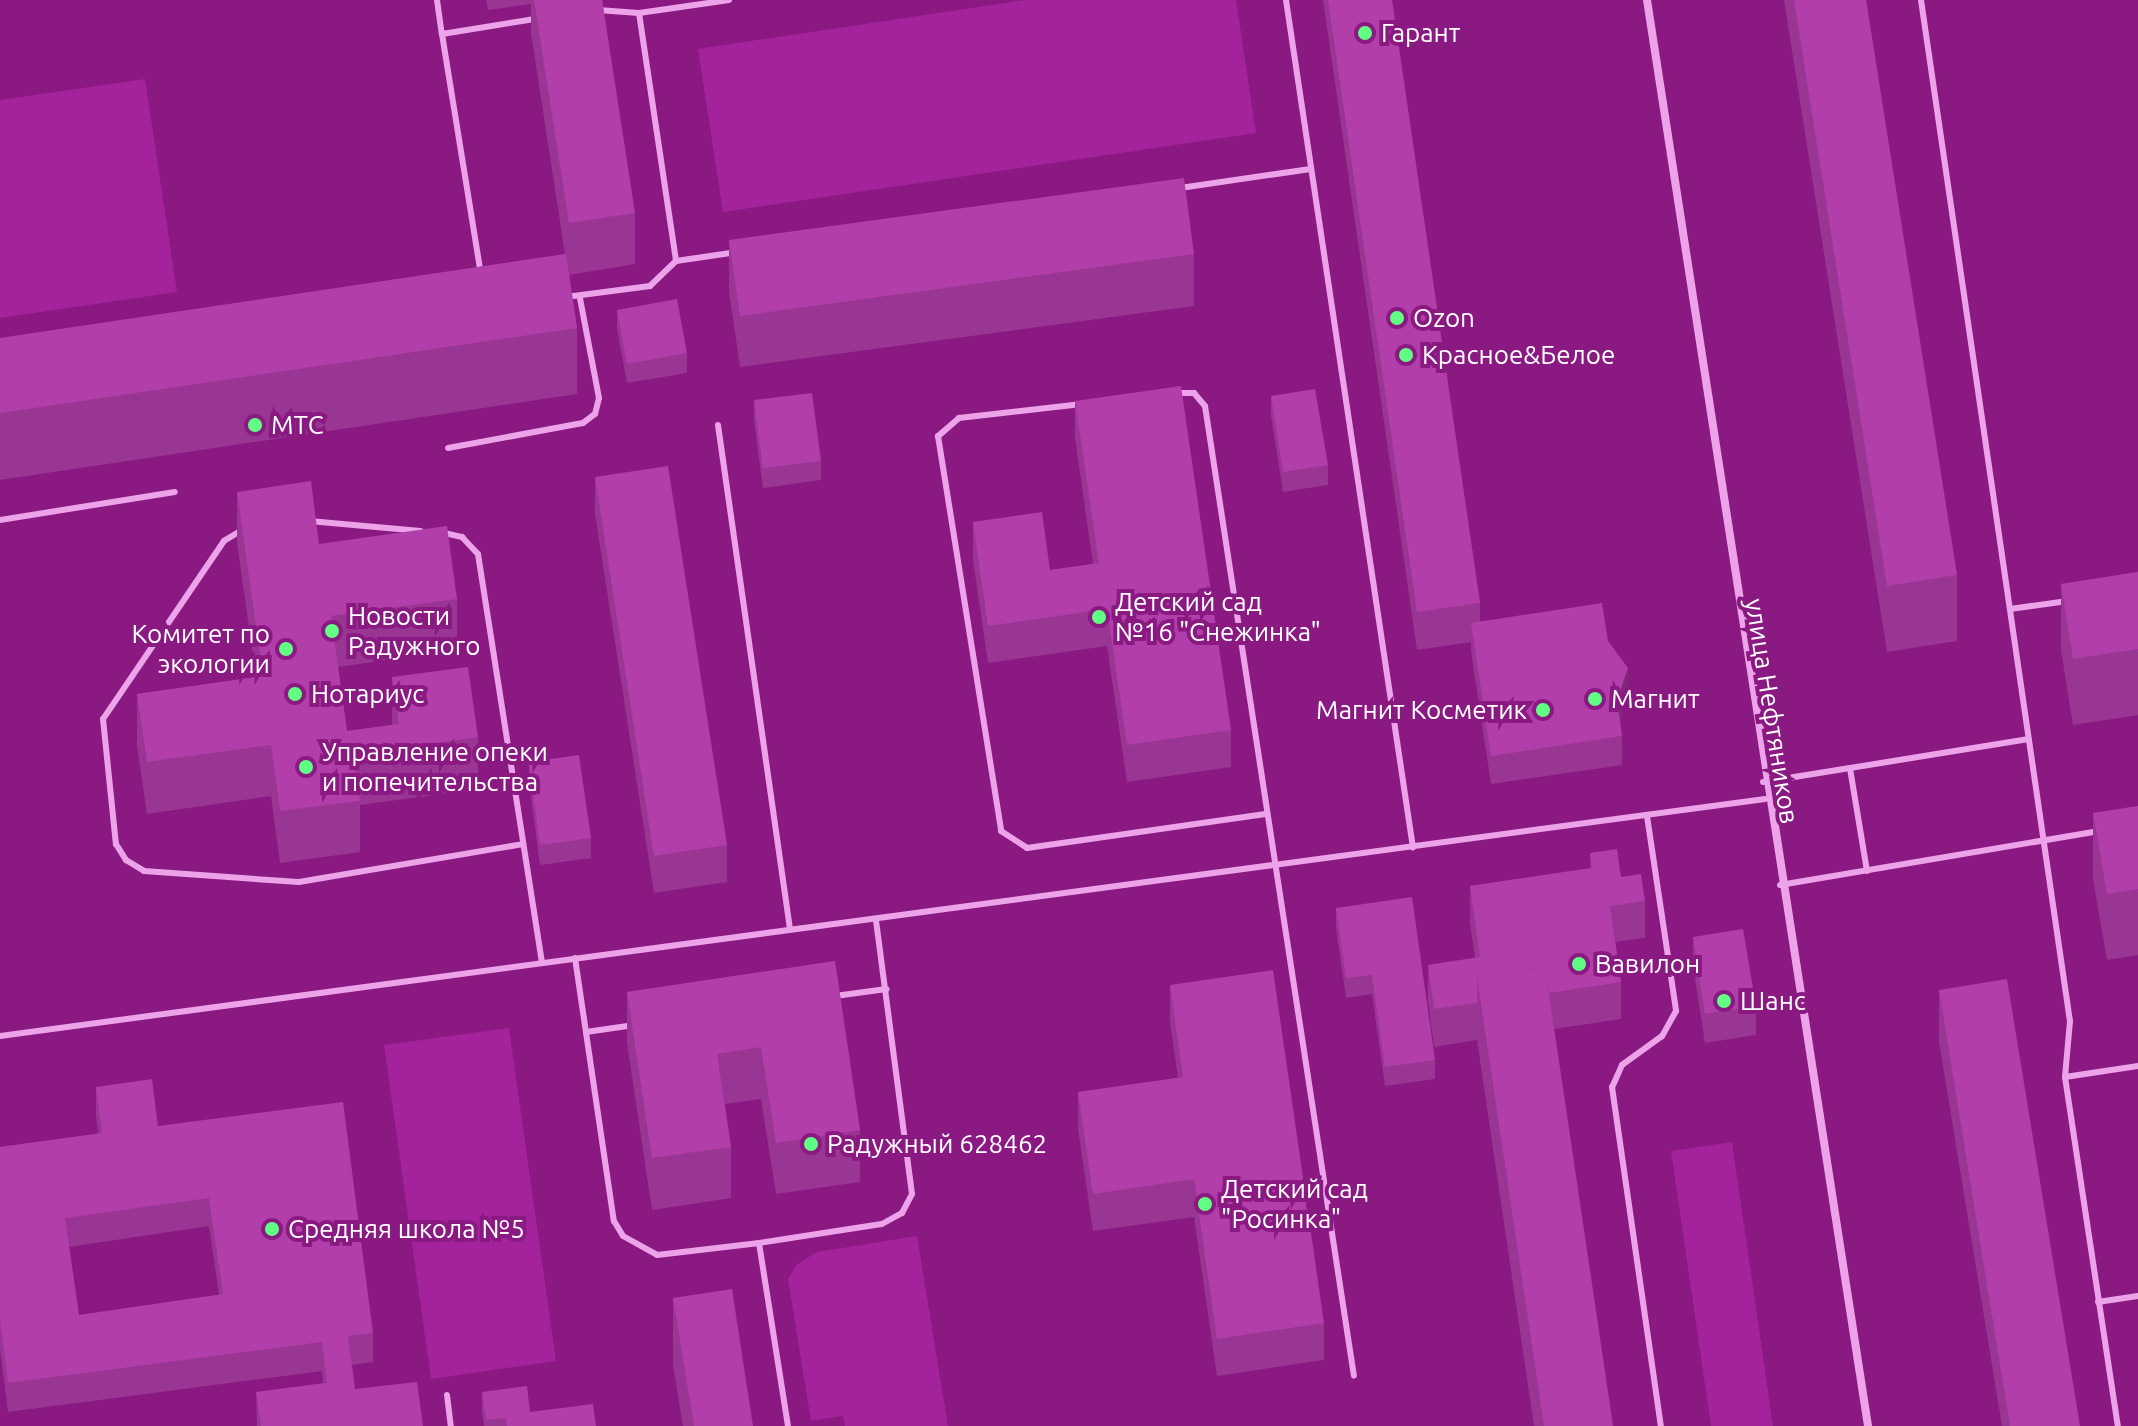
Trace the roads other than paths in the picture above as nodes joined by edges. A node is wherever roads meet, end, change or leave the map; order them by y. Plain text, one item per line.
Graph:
1 (437, 0) edge
2 (729, 0) edge
3 (1286, 0) edge
4 (1647, 0) edge
5 (1921, 0) edge
6 (579, 12) edge
7 (639, 13) junction
8 (549, 17) edge
9 (442, 34) junction
10 (1311, 169) junction
11 (1172, 190) edge
12 (753, 250) edge
13 (676, 261) junction
14 (482, 284) edge
15 (548, 297) edge
16 (580, 298) junction
17 (1169, 393) edge
18 (1094, 402) edge
19 (718, 425) dead end
20 (448, 448) dead end
21 (175, 492) dead end
22 (0, 520) edge
23 (296, 523) edge
24 (255, 529) edge
25 (2081, 599) edge
26 (2010, 609) junction
27 (2029, 739) junction
28 (1850, 768) junction
29 (1763, 782) junction
30 (1765, 799) junction
31 (1266, 814) junction
32 (1647, 816) junction
33 (2107, 829) edge
34 (2044, 840) junction
35 (523, 844) junction
36 (1413, 848) junction
37 (1274, 865) junction
38 (1867, 871) junction
39 (1780, 885) junction
40 (876, 919) junction
41 (790, 929) junction
42 (575, 958) junction
43 (542, 963) junction
44 (887, 989) junction
45 (824, 998) edge
46 (650, 1023) edge
47 (586, 1032) junction
48 (0, 1036) edge
49 (2138, 1066) edge
50 (2065, 1077) junction
51 (759, 1243) junction
52 (2138, 1296) edge
53 (2098, 1302) junction
54 (1354, 1376) dead end
55 (447, 1395) dead end
56 (451, 1426) edge
57 (788, 1426) edge
58 (1661, 1426) edge
59 (1868, 1426) edge
60 (2118, 1426) edge

1 - 9 lane
2 - 7 lane
3 - 10 lane
4 - 29 street, улица Нефтяников
5 - 26 lane
6 - 7 lane
7 - 13 lane
8 - 9 lane
9 - 14 lane
10 - 11 lane
10 - 36 lane
12 - 13 lane
13 - 16 lane
15 - 16 lane
16 - 20 lane
17 - 31 lane
18 - 31 lane
19 - 41 lane
21 - 22 lane
23 - 35 lane
24 - 35 lane
25 - 26 lane
26 - 27 lane
27 - 28 lane
27 - 34 lane
28 - 29 lane
28 - 38 lane
29 - 30 street, улица Нефтяников
30 - 32 lane
30 - 39 street, улица Нефтяников
31 - 37 lane
32 - 36 lane
32 - 58 lane
33 - 34 lane
34 - 38 lane
34 - 50 lane
35 - 43 lane
36 - 37 lane
37 - 40 lane
37 - 54 lane
38 - 39 lane
39 - 59 street, улица Нефтяников
40 - 41 lane
40 - 44 lane
41 - 42 lane
42 - 43 lane
42 - 47 lane
43 - 48 lane
44 - 45 lane
44 - 51 lane
46 - 47 lane
47 - 51 lane
49 - 50 lane
50 - 53 lane
51 - 57 lane
52 - 53 lane
53 - 60 lane
55 - 56 lane

